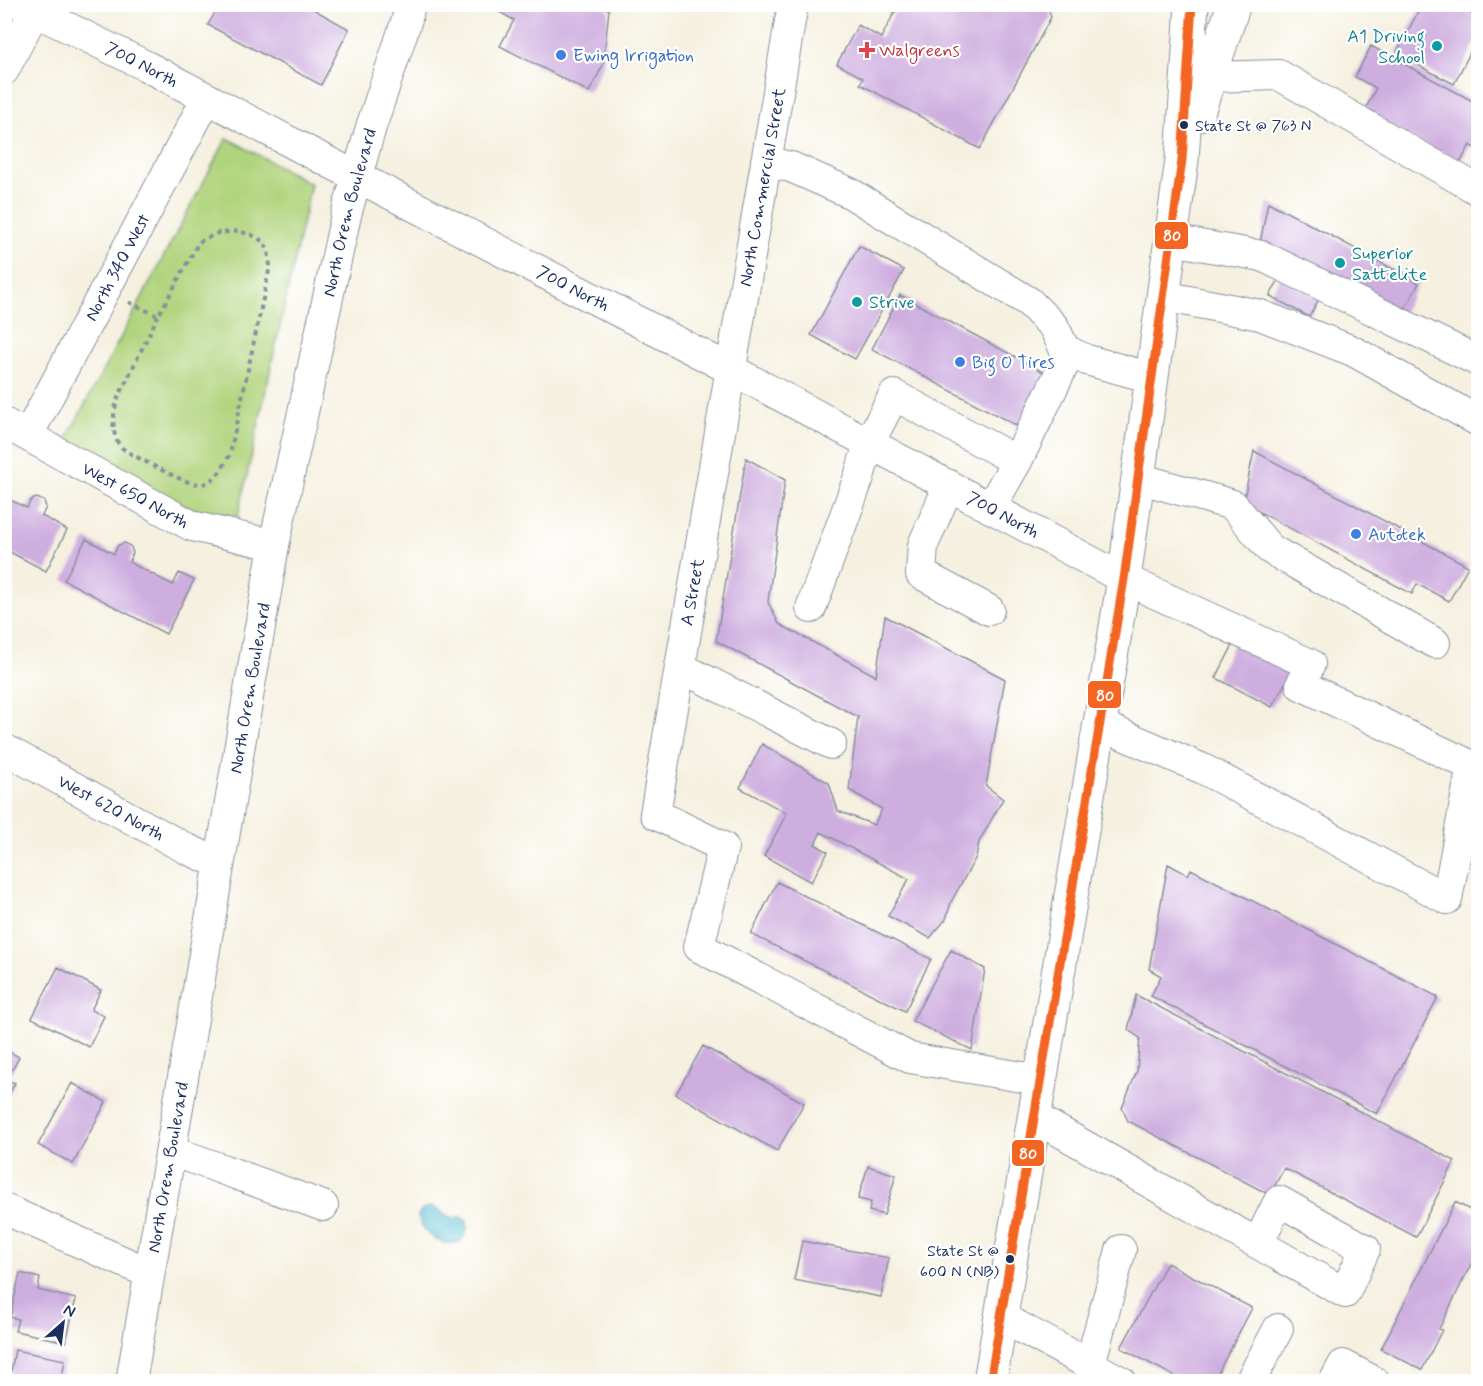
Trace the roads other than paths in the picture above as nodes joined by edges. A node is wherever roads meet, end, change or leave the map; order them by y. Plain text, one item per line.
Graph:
1 (410, 4) edge
2 (793, 4) edge
3 (1192, 4) edge
4 (1233, 4) edge
5 (27, 8) edge
6 (4, 70) edge
7 (1210, 77) junction
8 (207, 98) junction
9 (1182, 160) junction
10 (766, 162) junction
11 (356, 176) junction
12 (1479, 190) edge
13 (1171, 240) junction
14 (1163, 296) junction
15 (1070, 352) junction
16 (1479, 361) edge
17 (730, 369) junction
18 (1152, 378) junction
19 (1479, 421) edge
20 (16, 429) edge
21 (869, 443) junction
22 (1017, 461) junction
23 (1138, 478) junction
24 (949, 485) junction
25 (990, 508) junction
26 (274, 545) junction
27 (1124, 579) junction
28 (811, 608) dead end
29 (989, 610) dead end
30 (1435, 644) dead end
31 (680, 666) junction
32 (1100, 725) junction
33 (831, 744) dead end
34 (4, 749) edge
35 (219, 863) junction
36 (1040, 1080) junction
37 (1034, 1117) junction
38 (171, 1151) junction
39 (323, 1206) dead end
40 (4, 1209) edge
41 (1258, 1243) dead end
42 (1121, 1250) dead end
43 (149, 1273) junction
44 (1001, 1317) junction
45 (1278, 1329) dead end
46 (1090, 1364) junction
47 (131, 1382) edge
48 (990, 1382) edge
49 (1122, 1382) edge
50 (1250, 1382) edge
51 (1334, 1382) edge
52 (1375, 1382) edge

1 - 11 street, North Orem Boulevard
2 - 10 street, North Commercial Street
3 - 9 main road
4 - 7 main road
5 - 6 street
5 - 8 street, 700 North
7 - 9 main road
7 - 12 street
8 - 11 street, 700 North
8 - 20 street, North 340 West
9 - 13 main road
10 - 15 street
10 - 17 street, North Commercial Street
11 - 17 street, 700 North
11 - 26 street, North Orem Boulevard
13 - 14 main road
13 - 16 street
14 - 18 main road
14 - 19 street
15 - 18 street
15 - 22 street
17 - 21 street, 700 North
17 - 31 street, A Street
18 - 23 main road
20 - 26 street, West 650 North
21 - 22 street
21 - 24 street, 700 North
21 - 28 street
22 - 25 street
23 - 27 main road
23 - 30 street
24 - 25 street, 700 North
24 - 29 street
25 - 27 street, 700 North
26 - 35 street, North Orem Boulevard
27 - 32 main road
27 - 32 street, 700 North
31 - 33 street
31 - 36 street, A Street
32 - 36 main road
34 - 35 street, West 620 North
35 - 38 street, North Orem Boulevard
36 - 37 main road
37 - 41 street
37 - 44 main road
38 - 39 street
38 - 43 street, North Orem Boulevard
40 - 43 street
42 - 46 street
43 - 47 street, North Orem Boulevard
44 - 46 street
44 - 48 main road
45 - 50 street
46 - 49 street
51 - 52 street

